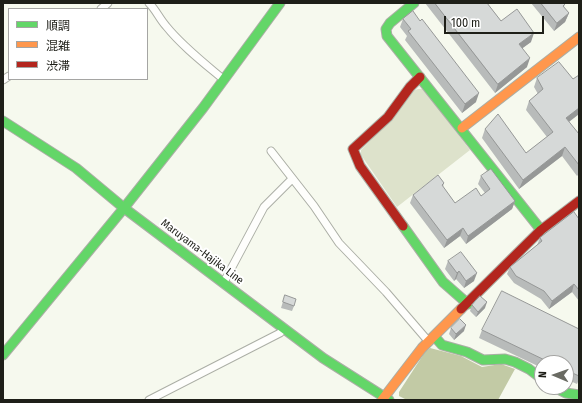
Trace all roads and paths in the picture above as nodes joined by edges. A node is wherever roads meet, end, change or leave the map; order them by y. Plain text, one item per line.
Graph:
1 (149, 3) edge
2 (280, 3) edge
3 (414, 3) edge
4 (579, 37) edge
5 (420, 77) junction
6 (223, 79) junction
7 (3, 121) edge
8 (462, 128) junction
9 (271, 151) dead end
10 (292, 179) junction
11 (579, 201) edge
12 (124, 208) junction
13 (541, 230) junction
14 (224, 282) junction
15 (468, 304) junction
16 (284, 328) junction
17 (432, 340) junction
18 (4, 352) edge
19 (534, 373) edge
20 (385, 399) edge
21 (149, 400) edge

1 - 6 street
2 - 6 street
3 - 5 street
4 - 8 street
5 - 8 street
5 - 15 street
6 - 12 street
7 - 12 street, Maruyama-Hajika Line
8 - 13 street
9 - 10 street
10 - 14 street
10 - 17 street
11 - 13 street
12 - 14 street, Maruyama-Hajika Line
12 - 18 street
13 - 15 street
14 - 16 street, Maruyama-Hajika Line
15 - 17 street
16 - 20 street, Maruyama-Hajika Line
16 - 21 street
17 - 19 street
17 - 20 street

